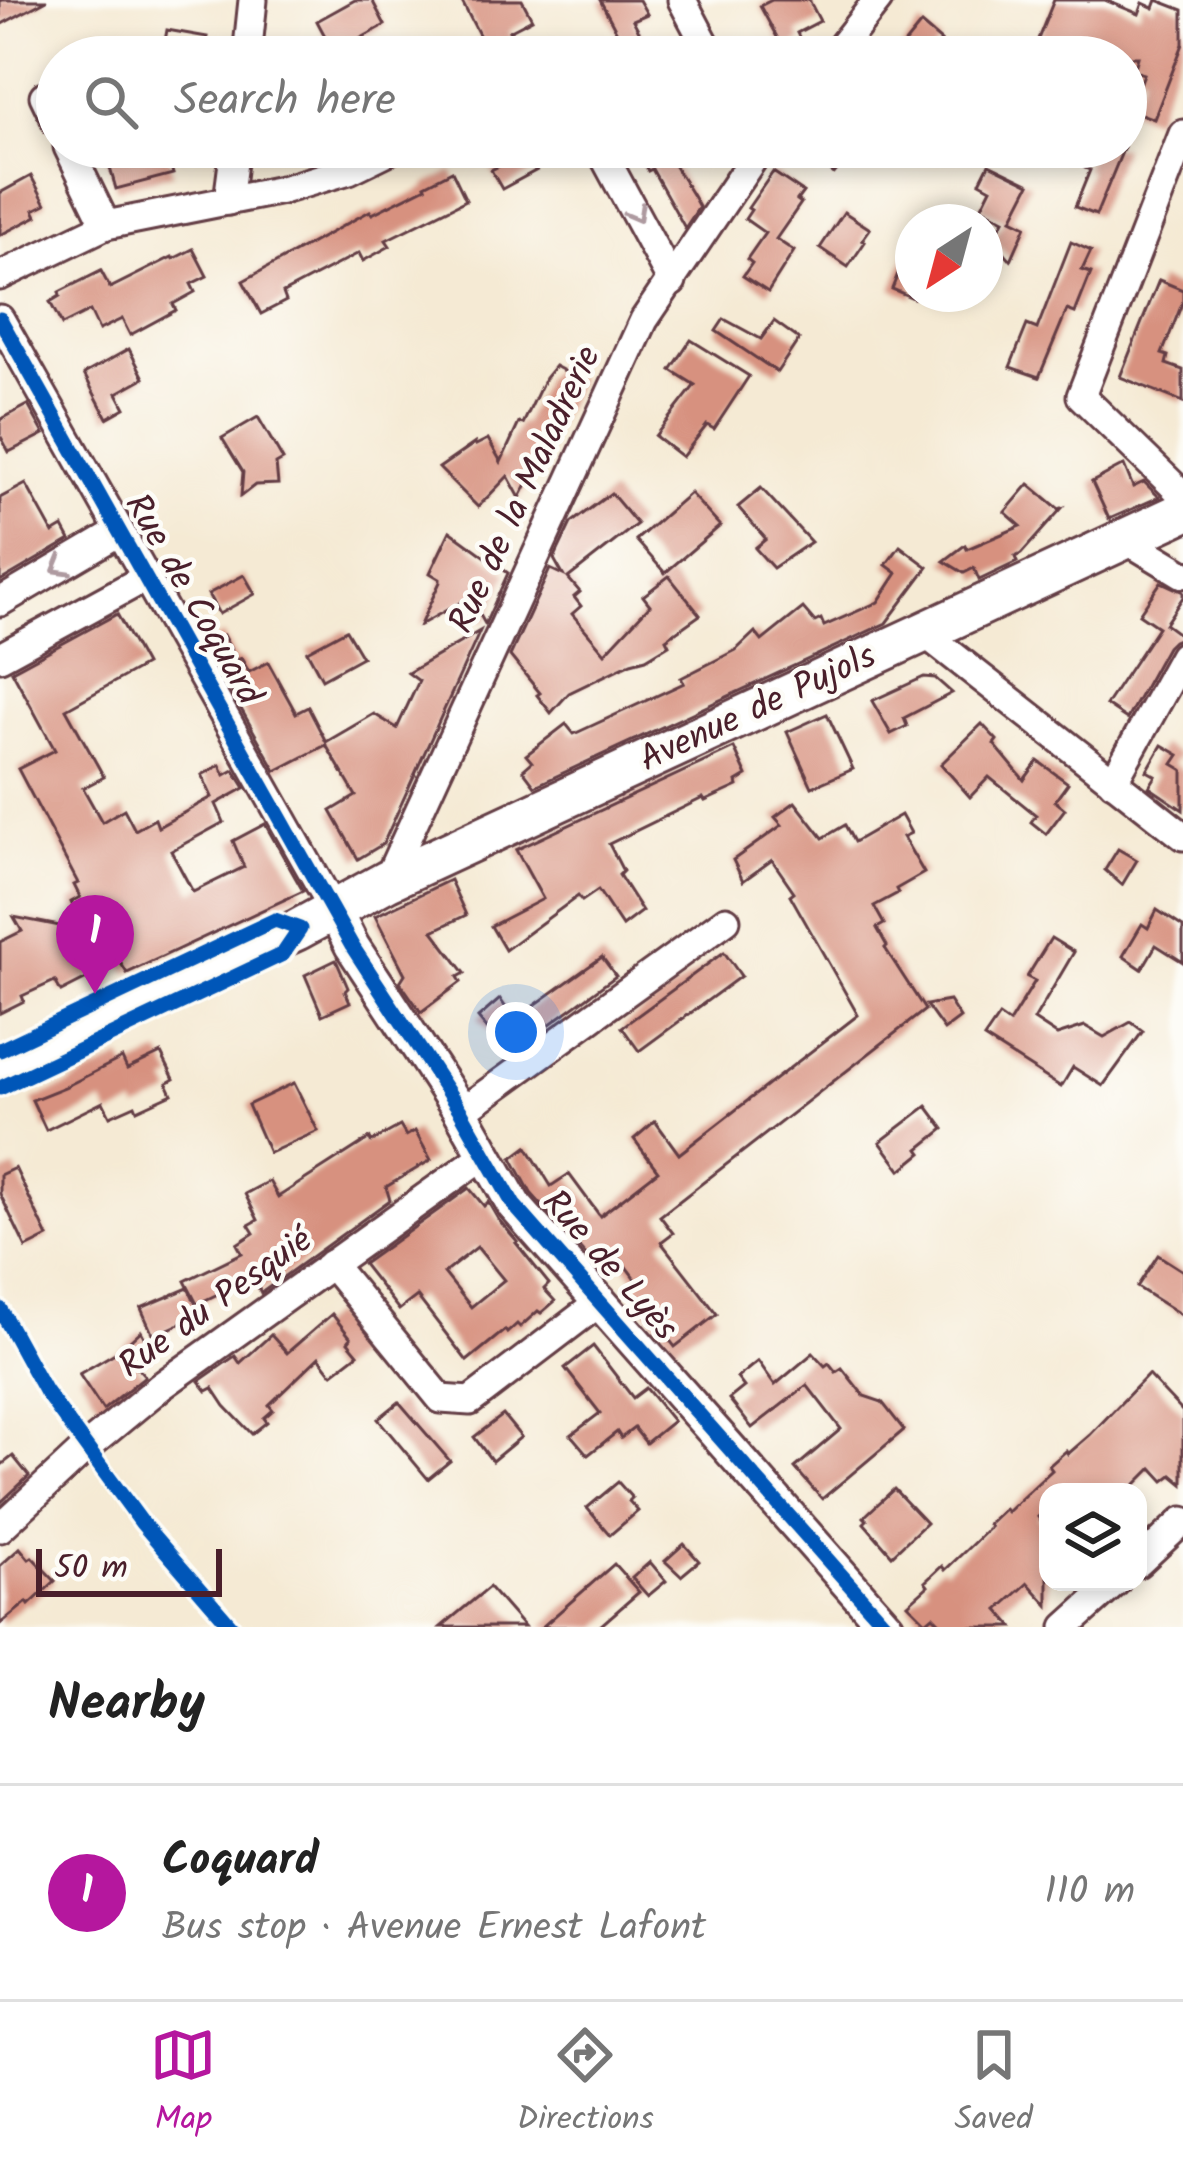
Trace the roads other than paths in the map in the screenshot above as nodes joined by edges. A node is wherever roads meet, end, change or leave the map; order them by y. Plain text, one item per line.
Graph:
1 (254, 0) edge
2 (682, 0) edge
3 (878, 0) edge
4 (250, 36) edge
5 (701, 36) edge
6 (850, 36) edge
7 (1183, 134) edge
8 (78, 168) edge
9 (232, 168) edge
10 (353, 168) edge
11 (610, 168) edge
12 (747, 168) edge
13 (227, 201) junction
14 (106, 225) junction
15 (0, 276) edge
16 (672, 282) junction
17 (0, 319) edge
18 (1183, 495) edge
19 (1183, 512) edge
20 (119, 532) junction
21 (1125, 539) junction
22 (1183, 574) edge
23 (145, 578) junction
24 (0, 602) edge
25 (923, 632) junction
26 (1183, 656) edge
27 (0, 657) edge
28 (1114, 782) junction
29 (1183, 836) edge
30 (387, 881) junction
31 (334, 910) junction
32 (726, 920) dead end
33 (0, 1066) edge
34 (460, 1112) junction
35 (486, 1154) junction
36 (331, 1264) junction
37 (600, 1302) junction
38 (1183, 1521) edge
39 (0, 1528) edge
40 (1147, 1555) edge
41 (1106, 1591) edge
42 (887, 1627) edge
43 (1066, 1627) edge

1 - 4 street
2 - 5 street
3 - 6 street
7 - 18 street
8 - 14 street
9 - 13 street
10 - 13 street
11 -> 16 street
12 - 16 street, Rue de la Maladrerie
13 - 14 street
14 - 15 street
16 - 30 street, Rue de la Maladrerie
17 - 20 street, Rue de Coquard
19 - 21 main road, Avenue de Pujols
20 - 23 street, Rue de Coquard
20 -> 24 street
21 - 22 street
21 - 25 main road, Avenue de Pujols
23 - 27 street
23 - 31 street, Rue de Coquard
25 - 28 street
25 - 30 main road, Avenue de Pujols
26 - 28 street
28 - 29 street
30 - 31 main road, Avenue de Pujols
31 - 33 main road, Avenue de Pujols
31 - 34 street, Rue de Lyès
32 - 34 street
34 - 35 street, Rue de Lyès
35 - 36 street, Rue du Pesquié
35 - 37 street, Rue de Lyès
36 - 37 street
36 - 39 street, Rue du Pesquié
37 - 42 street, Rue de Lyès
38 - 40 street
41 - 43 street

